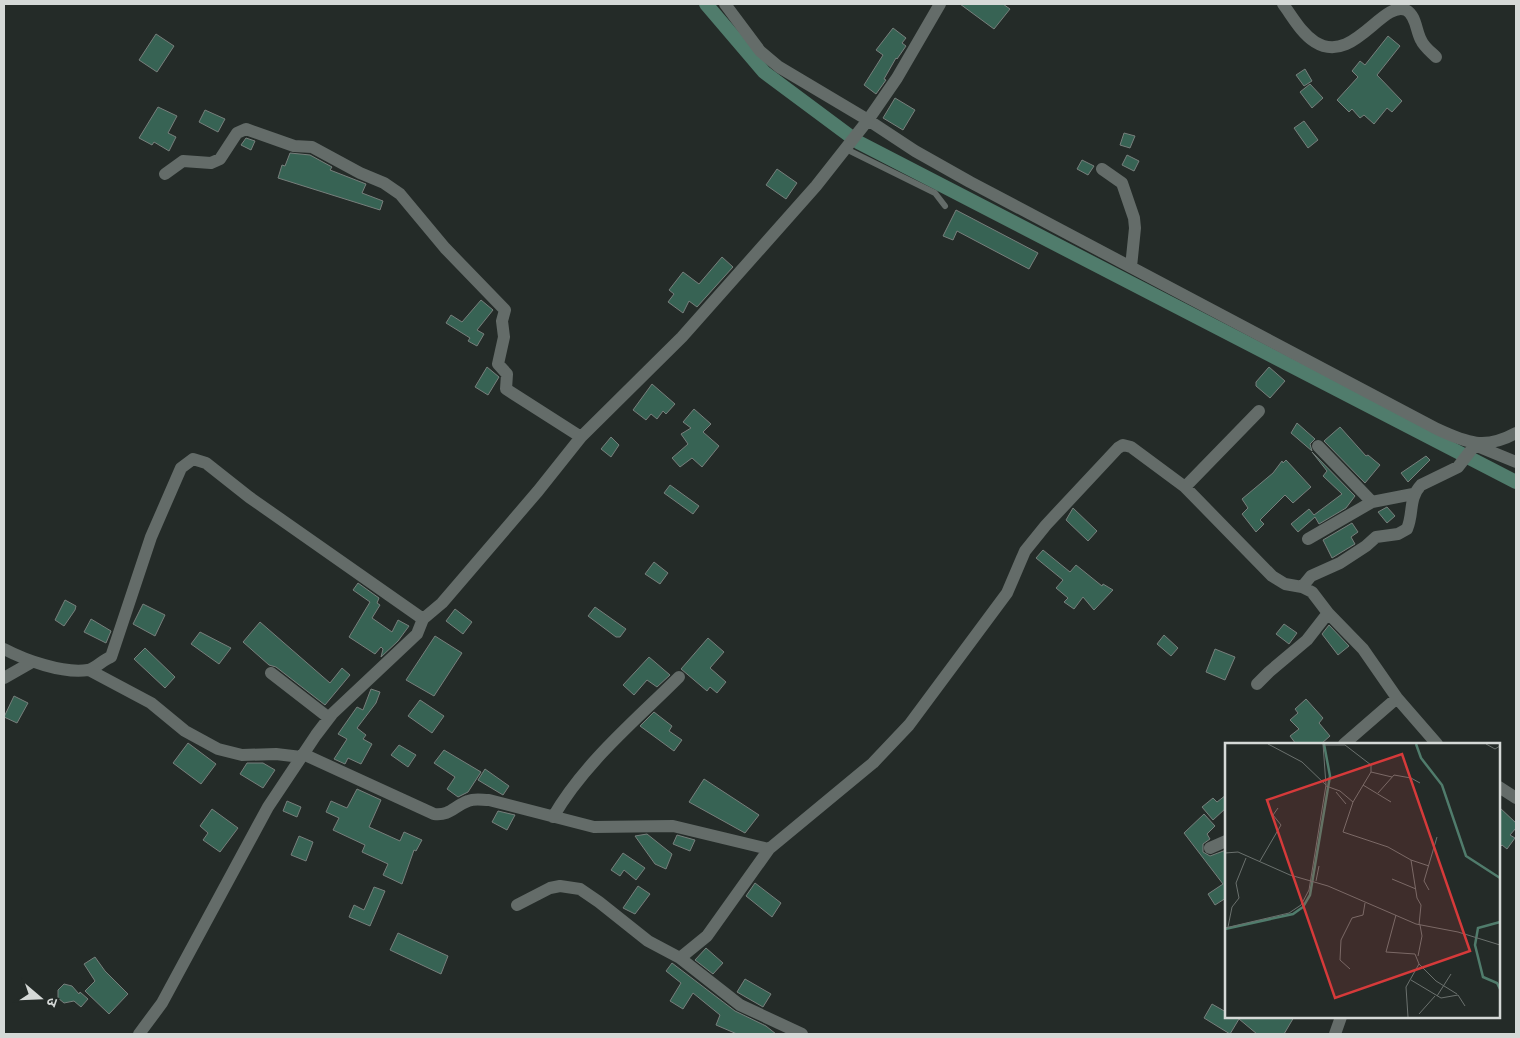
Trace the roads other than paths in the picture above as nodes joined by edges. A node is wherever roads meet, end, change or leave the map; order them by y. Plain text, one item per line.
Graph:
1 (725, 4) edge
2 (940, 4) edge
3 (1283, 4) edge
4 (1436, 57) dead end
5 (864, 125) junction
6 (847, 148) junction
7 (1102, 169) dead end
8 (166, 174) dead end
9 (945, 206) dead end
10 (1131, 267) junction
11 (1259, 411) dead end
12 (1516, 434) edge
13 (581, 437) junction
14 (1318, 446) dead end
15 (1473, 446) junction
16 (1516, 462) edge
17 (1185, 487) junction
18 (1413, 494) junction
19 (1372, 502) junction
20 (1308, 538) dead end
21 (1302, 588) junction
22 (1328, 613) junction
23 (423, 619) junction
24 (4, 649) edge
25 (32, 662) junction
26 (89, 670) junction
27 (271, 673) dead end
28 (4, 678) edge
29 (679, 678) dead end
30 (1257, 684) dead end
31 (1397, 698) junction
32 (329, 718) junction
33 (1345, 743) edge
34 (1435, 743) edge
35 (302, 755) junction
36 (1500, 788) edge
37 (1516, 798) edge
38 (552, 817) junction
39 (1225, 841) edge
40 (1210, 848) dead end
41 (769, 849) junction
42 (517, 905) dead end
43 (680, 958) junction
44 (1341, 1018) edge
45 (139, 1034) edge
46 (802, 1034) edge
47 (1335, 1034) edge

1 - 5 street
2 - 5 street
3 - 4 street
5 - 6 street
5 - 10 street
6 - 9 lane
6 - 13 street
7 - 10 street
8 - 13 street
10 - 15 street
11 - 17 street
12 - 15 street
13 - 23 street
14 - 19 street
15 - 16 street
15 - 18 street
17 - 21 street
17 - 41 street
18 - 19 street
18 - 21 street
19 - 20 street
21 - 22 street
22 - 30 street
22 - 31 street
23 - 26 street
23 - 32 street
24 - 25 street
25 - 26 street
25 - 28 street
26 - 35 street
27 - 32 street
29 - 38 street
31 - 33 street
31 - 34 street
32 - 35 street
35 - 38 street
35 - 45 street
36 - 37 street
38 - 41 street
39 - 40 street
41 - 43 street
42 - 43 street
43 - 46 street
44 - 47 street

